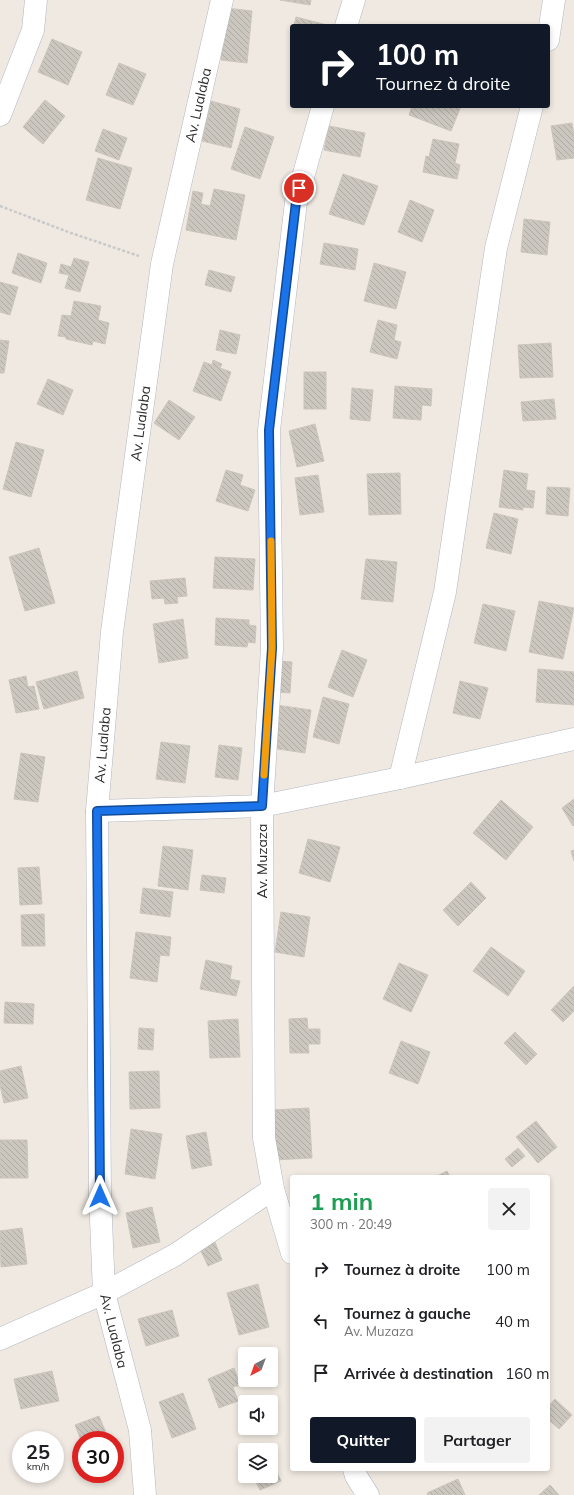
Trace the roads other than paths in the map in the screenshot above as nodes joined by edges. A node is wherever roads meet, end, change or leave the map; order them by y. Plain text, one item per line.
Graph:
1 (36, 0) edge
2 (222, 0) edge
3 (354, 0) edge
4 (554, 0) edge
5 (347, 24) edge
6 (550, 27) edge
7 (322, 108) edge
8 (531, 108) edge
9 (0, 115) edge
10 (574, 738) edge
11 (400, 778) junction
12 (262, 806) junction
13 (97, 811) junction
14 (273, 1189) junction
15 (290, 1246) edge
16 (104, 1293) junction
17 (0, 1339) edge
18 (355, 1471) edge
19 (145, 1495) edge
20 (368, 1495) edge

1 - 9 street
2 - 13 street, Av. Lualaba
3 - 5 street
4 - 6 street
7 - 12 street, Av. Muzaza
8 - 11 street
10 - 11 street
11 - 12 street
12 - 13 street
12 - 14 street, Av. Muzaza
13 - 16 street, Av. Lualaba
14 - 15 street, Av. Muzaza
14 - 16 street
16 - 17 street
16 - 19 street, Av. Lualaba
18 - 20 street

